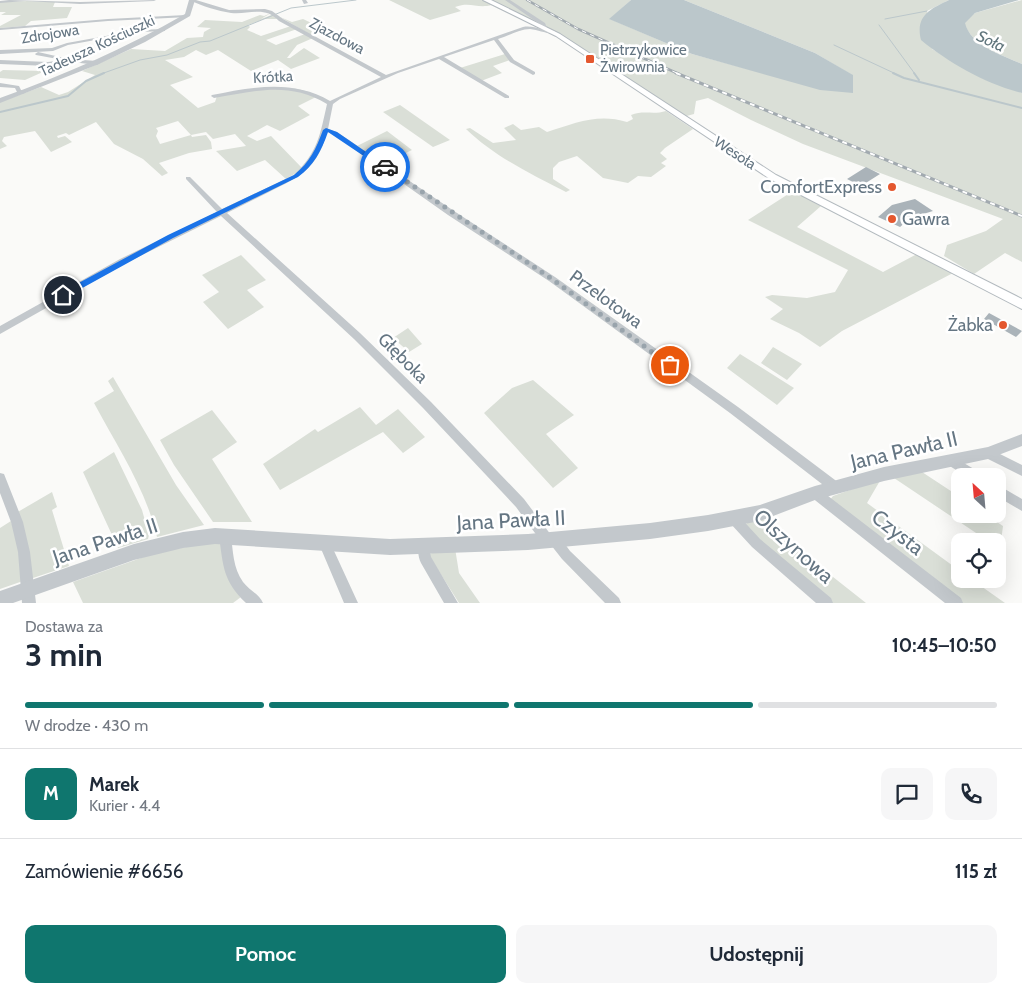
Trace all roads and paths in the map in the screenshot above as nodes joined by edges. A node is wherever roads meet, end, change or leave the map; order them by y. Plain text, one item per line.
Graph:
1 (154, 0) edge
2 (192, 0) edge
3 (486, 0) edge
4 (507, 0) edge
5 (0, 2) edge
6 (517, 6) junction
7 (506, 9) junction
8 (186, 16) junction
9 (545, 28) junction
10 (0, 29) edge
11 (162, 30) junction
12 (553, 32) junction
13 (495, 38) junction
14 (0, 52) edge
15 (9, 52) junction
16 (439, 57) junction
17 (72, 60) junction
18 (0, 62) edge
19 (97, 63) junction
20 (534, 73) dead end
21 (384, 76) junction
22 (0, 85) edge
23 (24, 92) junction
24 (214, 96) dead end
25 (508, 97) dead end
26 (0, 100) edge
27 (330, 103) junction
28 (326, 130) junction
29 (188, 178) dead end
30 (222, 213) junction
31 (1022, 304) edge
32 (0, 330) edge
33 (1022, 440) edge
34 (988, 453) junction
35 (952, 461) junction
36 (963, 468) edge
37 (1022, 471) edge
38 (0, 478) edge
39 (835, 487) junction
40 (815, 493) junction
41 (1006, 496) edge
42 (1022, 505) edge
43 (734, 519) junction
44 (224, 535) junction
45 (551, 540) junction
46 (325, 544) junction
47 (424, 546) junction
48 (28, 596) edge
49 (0, 599) edge
50 (256, 603) edge
51 (351, 603) edge
52 (451, 603) edge
53 (614, 603) edge
54 (826, 603) edge
55 (956, 603) edge

1 - 5 street
2 - 8 street
2 - 21 street, Zjazdowa
3 - 7 main road, Wesoła
4 - 6 street
6 - 7 street
6 - 9 street
7 - 9 main road, Wesoła
8 - 10 street
8 - 11 street, Tadeusza Kościuszki
9 - 12 main road, Wesoła
11 - 15 street, Zdrojowa
11 - 19 street, Tadeusza Kościuszki
12 - 13 street
12 - 31 main road, Wesoła
13 - 16 street
13 - 20 street
14 - 15 street, Zdrojowa
15 - 17 street
16 - 21 street
16 - 25 street
17 - 18 street
17 - 19 street
19 - 23 street, Tadeusza Kościuszki
21 - 27 street
22 - 23 street
23 - 26 street, Tadeusza Kościuszki
24 - 27 street, Krótka
27 - 28 street
28 - 30 street
28 - 39 street, Przelotowa
29 - 30 street, Głęboka
30 - 32 street
30 - 45 street, Głęboka
33 - 34 street, Jana Pawła II
34 - 35 street, Jana Pawła II
34 - 37 street
35 - 36 street
35 - 39 street, Jana Pawła II
38 - 48 street
39 - 40 street, Jana Pawła II
40 - 43 street, Jana Pawła II
40 - 55 street, Czysta
41 - 42 street
43 - 45 street, Jana Pawła II
43 - 54 street, Olszynowa
44 - 46 street, Jana Pawła II
44 - 48 street, Jana Pawła II
44 - 50 street
45 - 47 street, Jana Pawła II
45 - 53 street, Głęboka
46 - 47 street, Jana Pawła II
46 - 51 street
47 - 52 street
48 - 49 street, Jana Pawła II

